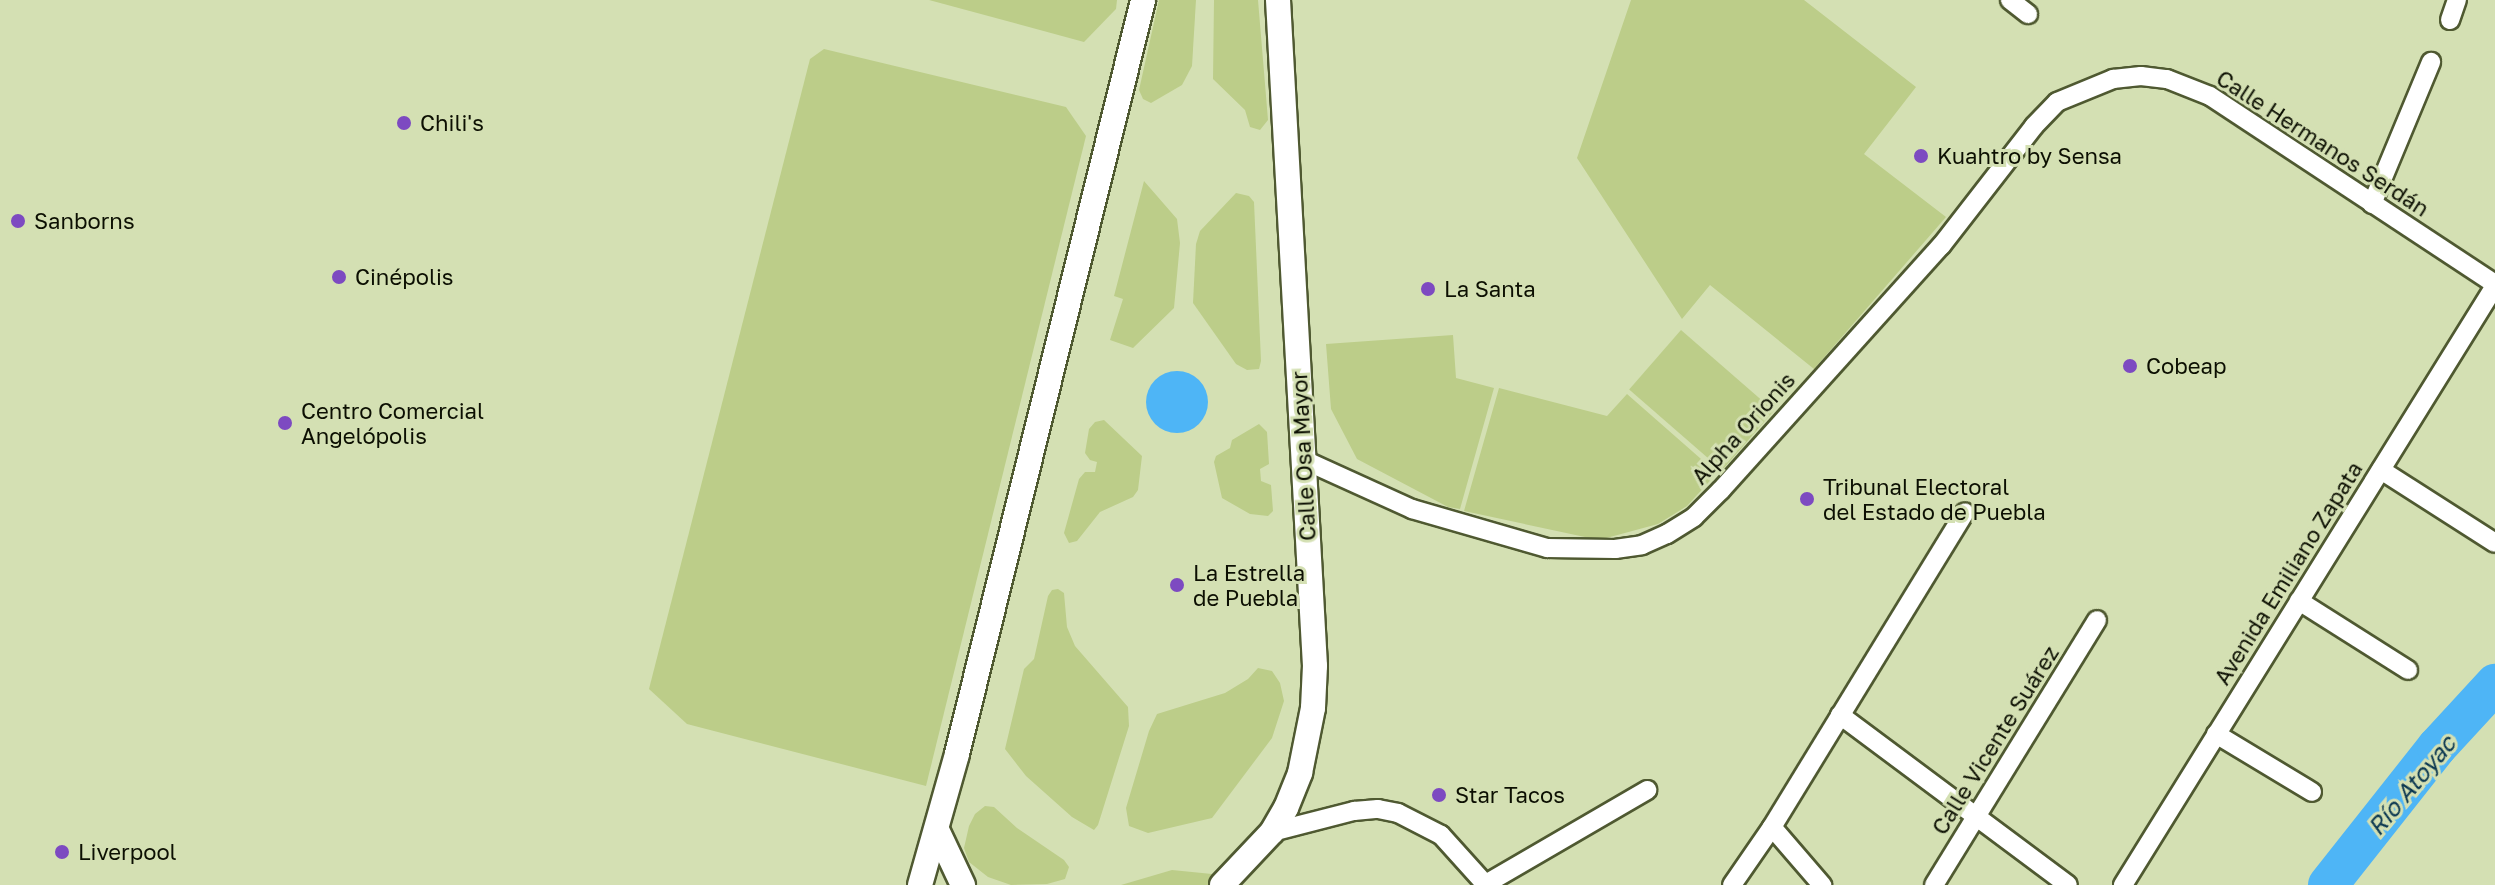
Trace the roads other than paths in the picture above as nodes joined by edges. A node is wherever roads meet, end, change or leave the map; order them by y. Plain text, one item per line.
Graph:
1 (1143, 0) edge
2 (1278, 0) edge
3 (2010, 0) edge
4 (2457, 0) edge
5 (2028, 14) dead end
6 (2450, 20) dead end
7 (2431, 62) dead end
8 (2113, 79) joint
9 (2372, 204) junction
10 (2495, 285) edge
11 (1304, 460) junction
12 (2381, 470) junction
13 (1965, 512) dead end
14 (2495, 543) edge
15 (2299, 601) junction
16 (2097, 620) dead end
17 (2408, 670) dead end
18 (1840, 715) junction
19 (2216, 734) junction
20 (1647, 790) dead end
21 (2312, 792) dead end
22 (1976, 817) junction
23 (1772, 827) junction
24 (937, 830) junction
25 (1272, 832) junction
26 (920, 885) edge
27 (963, 885) edge
28 (1222, 885) edge
29 (1485, 885) edge
30 (1732, 885) edge
31 (1822, 885) edge
32 (1934, 885) edge
33 (2068, 885) edge
34 (2123, 885) edge

1 - 24 street
2 - 11 street, Calle Osa Mayor
3 - 5 street
4 - 6 street
7 - 9 street
8 - 9 street, Calle Hermanos Serdán
8 - 11 street, Alpha Orionis
9 - 10 street, Calle Hermanos Serdán
10 - 12 street, Avenida Emiliano Zapata
11 - 25 street, Calle Osa Mayor
12 - 14 street
12 - 15 street, Avenida Emiliano Zapata
13 - 18 street
15 - 17 street
15 - 19 street, Avenida Emiliano Zapata
16 - 22 street, Calle Vicente Suárez
18 - 22 street
18 - 23 street
19 - 21 street
19 - 34 street, Avenida Emiliano Zapata
20 - 29 street
22 - 32 street, Calle Vicente Suárez
22 - 33 street
23 - 30 street
23 - 31 street
24 - 26 street
24 - 27 street
25 - 28 street, Calle Osa Mayor
25 - 29 street

